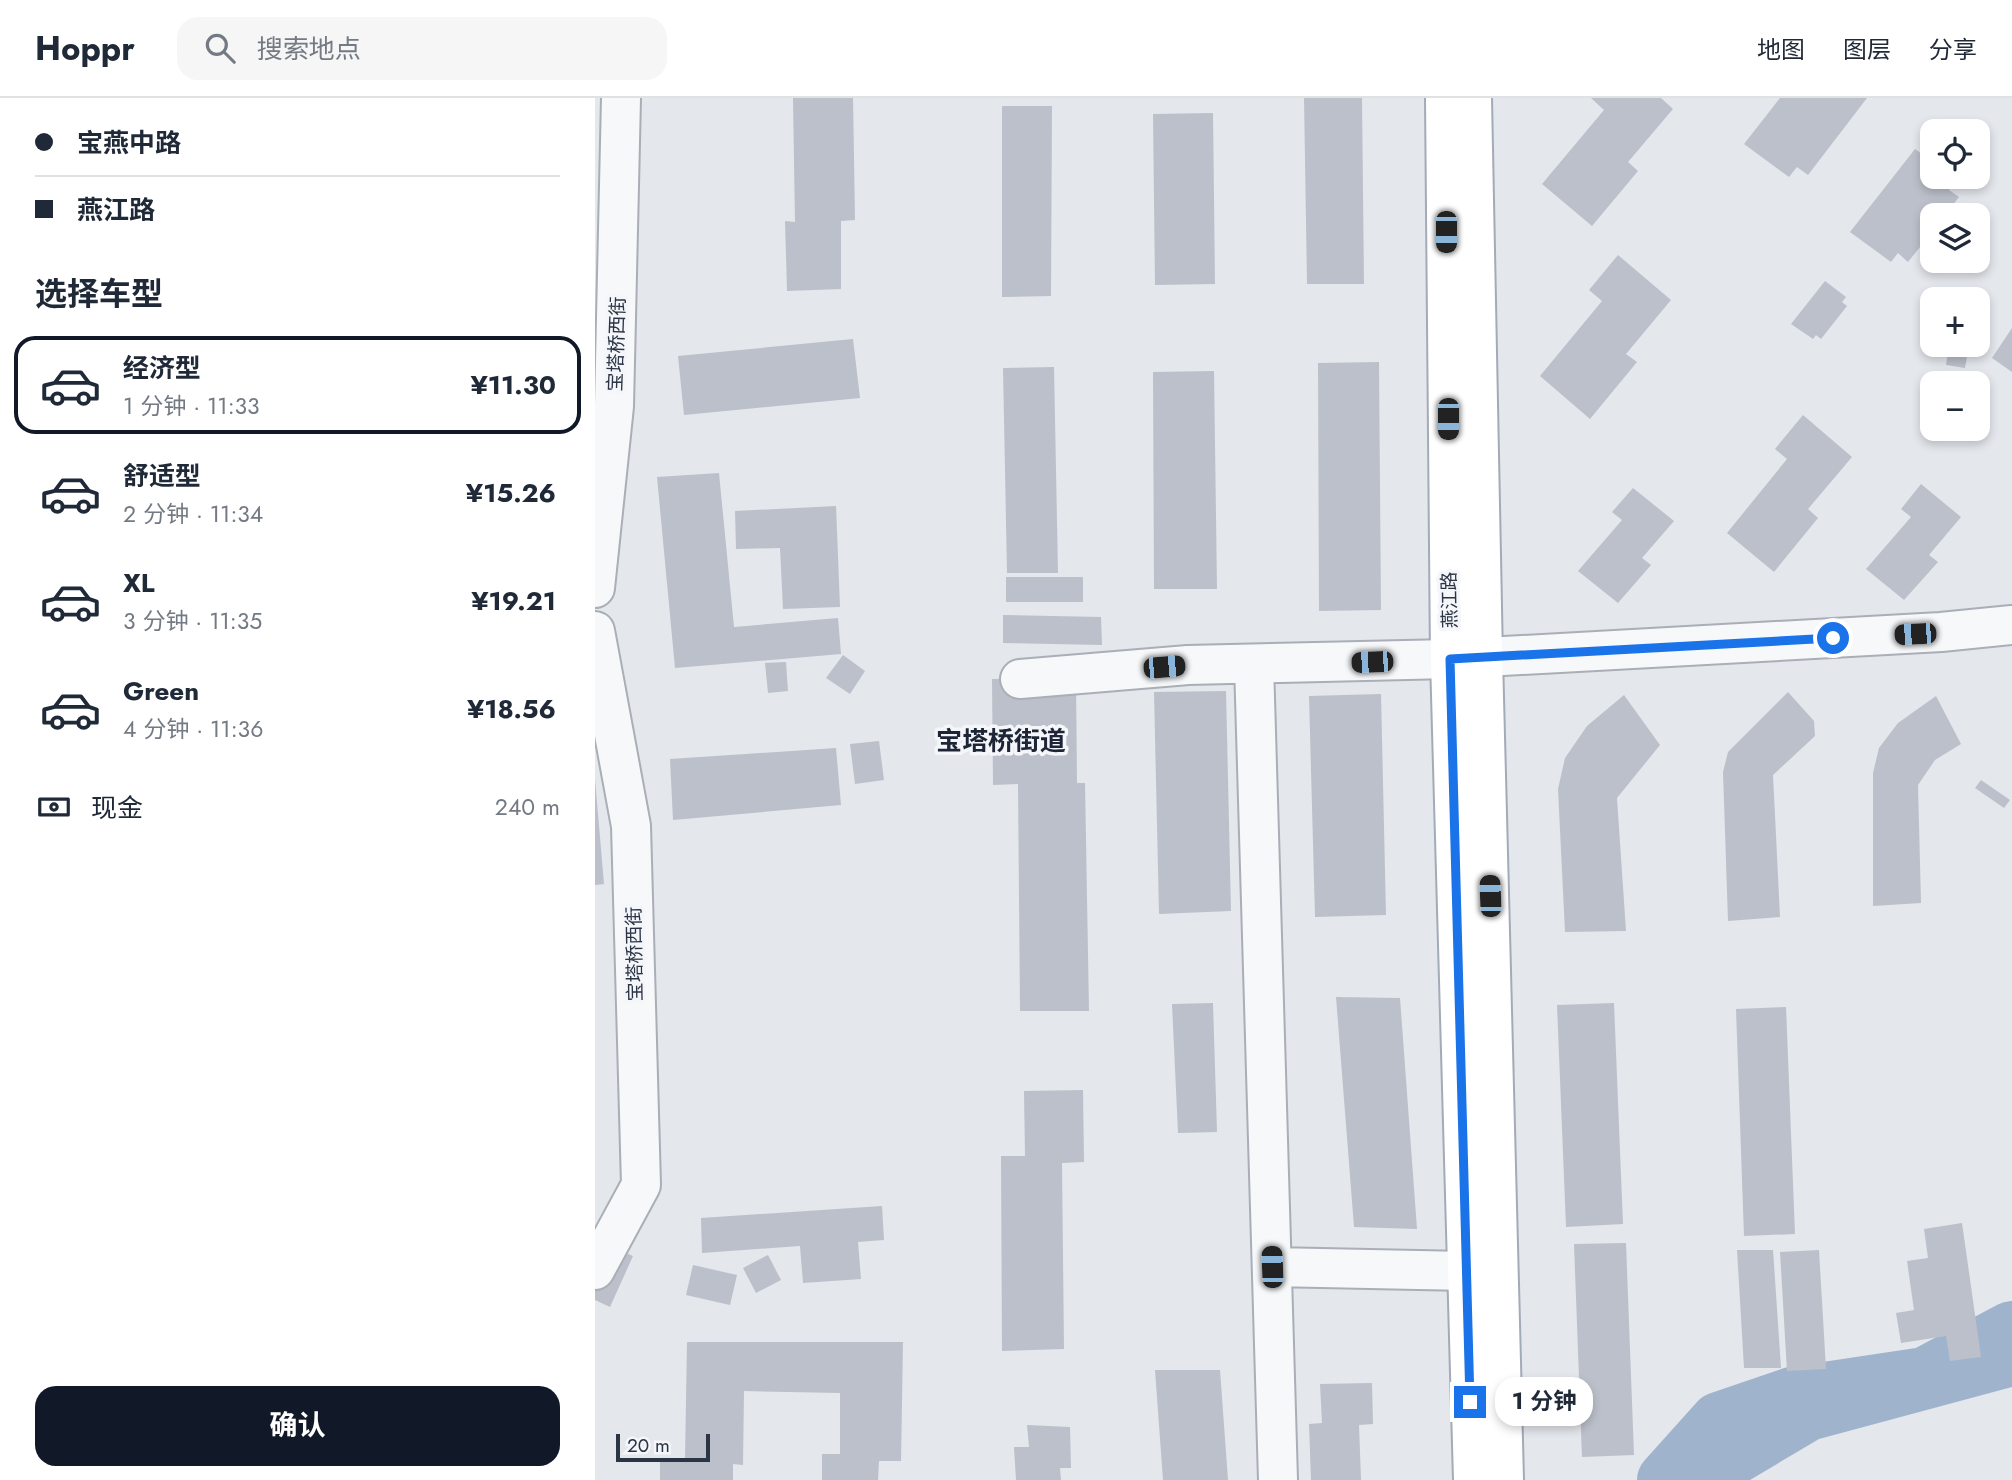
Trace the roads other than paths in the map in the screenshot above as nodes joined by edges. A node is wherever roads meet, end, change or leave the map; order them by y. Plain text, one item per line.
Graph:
1 (621, 98) edge
2 (1445, 98) edge
3 (1472, 98) edge
4 (595, 588) edge
5 (2012, 625) edge
6 (595, 631) edge
7 (1466, 659) junction
8 (1254, 664) junction
9 (1020, 679) dead end
10 (1272, 1267) junction
11 (595, 1270) edge
12 (1467, 1271) junction
13 (1278, 1480) edge
14 (1473, 1480) edge
15 (1504, 1480) edge

1 - 4 street, 宝塔桥西街
2 - 7 main road, 燕江路
3 - 7 main road
5 - 7 street
6 - 11 street, 宝塔桥西街
7 - 8 street
7 - 12 main road, 燕江路
7 - 15 main road
8 - 9 street
8 - 10 street
10 - 12 street
10 - 13 street
12 - 14 main road, 燕江路

